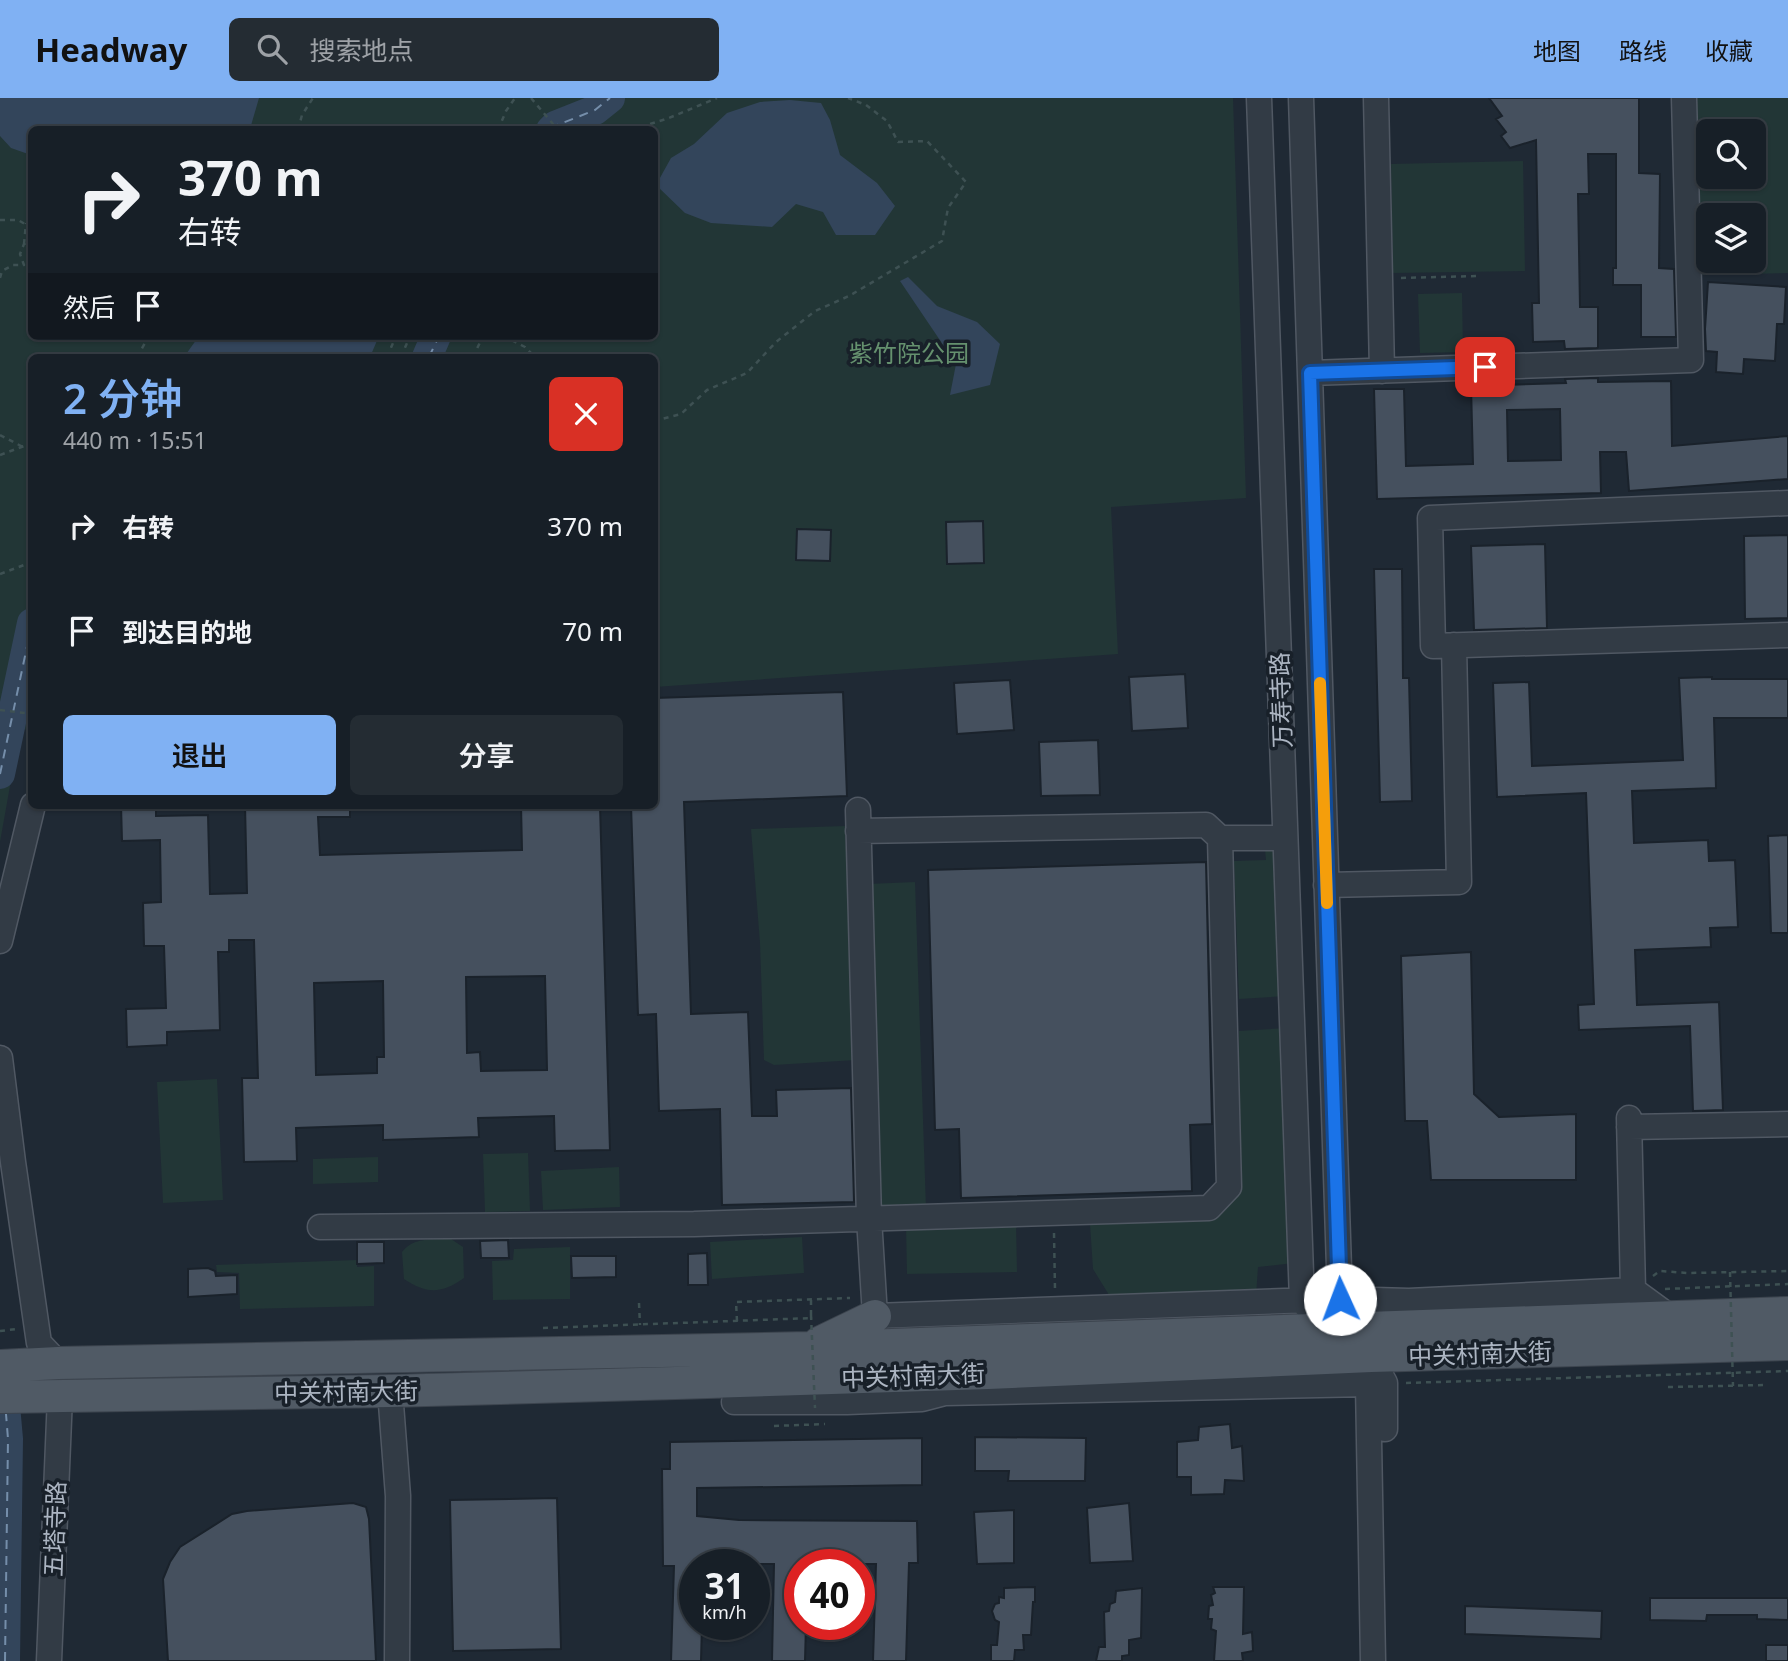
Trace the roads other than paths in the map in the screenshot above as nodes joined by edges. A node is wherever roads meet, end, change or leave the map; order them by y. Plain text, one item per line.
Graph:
1 (1259, 98) edge
2 (1301, 98) edge
3 (1376, 98) edge
4 (1684, 98) edge
5 (1382, 370) junction
6 (1310, 373) junction
7 (1788, 503) edge
8 (1788, 635) edge
9 (1454, 645) junction
10 (32, 809) edge
11 (1220, 838) junction
12 (1285, 838) junction
13 (1326, 885) junction
14 (0, 941) edge
15 (0, 1058) edge
16 (1788, 1124) edge
17 (869, 1218) junction
18 (320, 1227) dead end
19 (1633, 1290) junction
20 (1340, 1299) junction
21 (1302, 1301) junction
22 (863, 1307) junction
23 (1788, 1313) edge
24 (1670, 1317) junction
25 (1788, 1344) edge
26 (808, 1348) junction
27 (1359, 1356) junction
28 (49, 1364) junction
29 (0, 1366) edge
30 (988, 1373) junction
31 (676, 1383) junction
32 (390, 1391) junction
33 (945, 1393) junction
34 (49, 1396) junction
35 (0, 1397) edge
36 (734, 1402) joint
37 (49, 1661) edge
38 (397, 1661) edge
39 (1373, 1661) edge
40 (1386, 1661) edge

1 - 12 street, 万寿寺路
2 - 6 street, 万寿寺路
3 - 5 street
4 - 5 street
5 - 6 street
6 - 13 street, 万寿寺路
7 - 9 street
8 - 9 street
9 - 13 street
10 - 14 street
11 - 12 street
11 - 17 street
11 - 17 street
12 - 21 street, 万寿寺路
13 - 20 street, 万寿寺路
15 - 28 street
16 - 19 street
17 - 18 street
17 - 22 street
19 - 20 street
19 - 24 street
20 - 21 street
20 - 27 street
21 - 22 street
21 - 27 street
22 - 26 main road
23 - 24 main road, 中关村南大街
24 - 27 main road, 中关村南大街
25 - 27 main road, 中关村南大街
26 - 27 main road, 中关村南大街
26 - 28 main road, 中关村南大街
27 - 30 main road, 中关村南大街
27 - 33 street, 中关村南大街
27 - 39 street
27 - 40 street
28 - 29 main road, 中关村南大街
30 - 31 main road, 中关村南大街
30 - 33 main road
31 - 32 main road, 中关村南大街
31 - 36 main road
32 - 34 main road, 中关村南大街
32 - 38 street
33 - 36 street, 中关村南大街
34 - 35 main road, 中关村南大街
34 - 37 street, 五塔寺路

